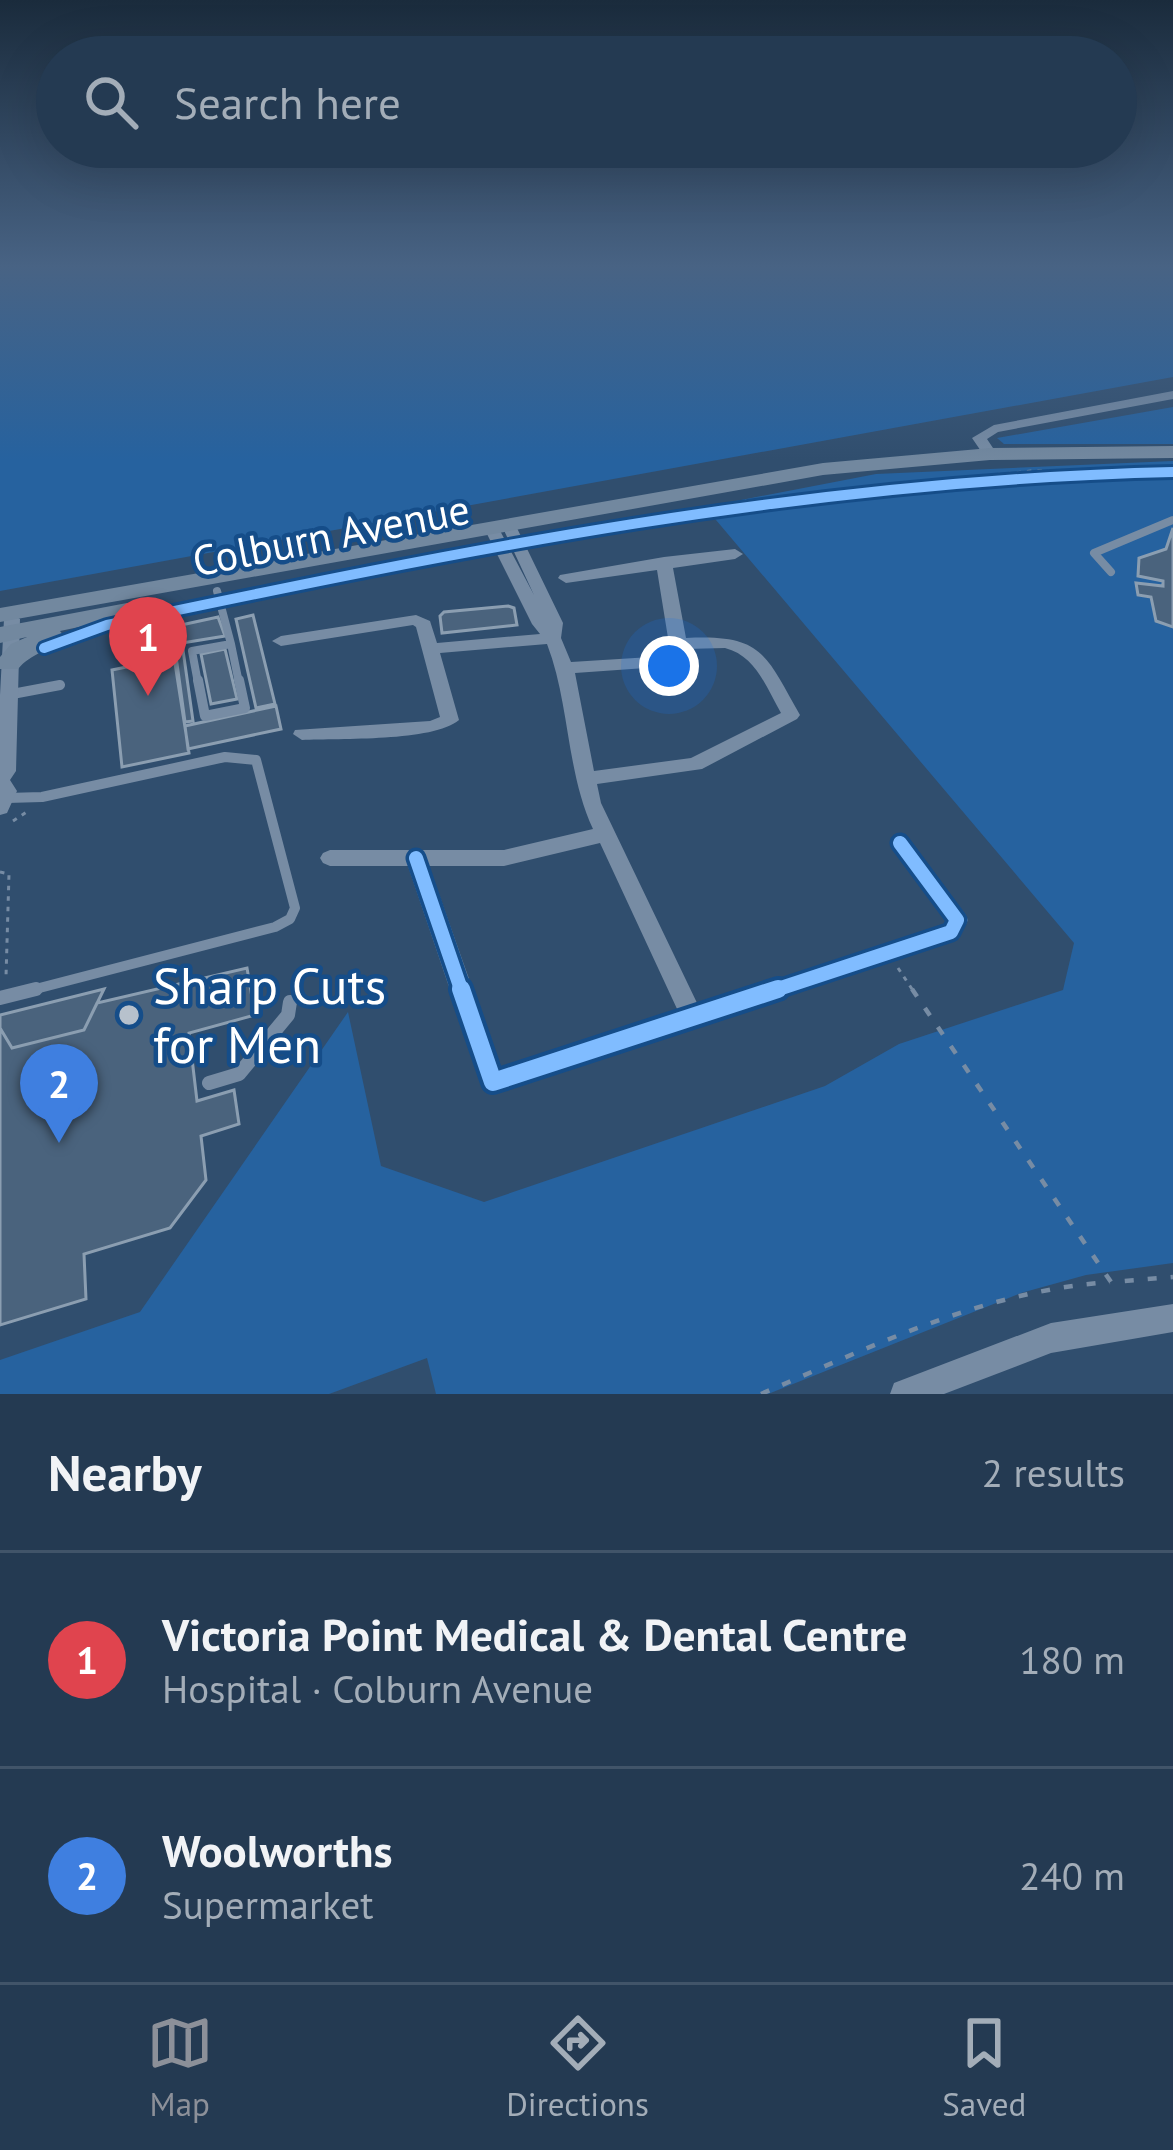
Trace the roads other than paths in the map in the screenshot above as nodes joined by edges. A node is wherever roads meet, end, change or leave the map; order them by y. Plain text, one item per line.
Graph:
1 (1173, 395) edge
2 (1173, 452) edge
3 (989, 454) junction
4 (1173, 520) edge
5 (504, 535) junction
6 (735, 554) dead end
7 (664, 562) junction
8 (1111, 572) dead end
9 (566, 578) dead end
10 (219, 596) junction
11 (86, 618) junction
12 (6, 624) edge
13 (553, 638) junction
14 (281, 641) dead end
15 (231, 644) junction
16 (677, 644) junction
17 (431, 649) junction
18 (9, 663) junction
19 (565, 668) junction
20 (60, 685) dead end
21 (7, 694) junction
22 (302, 734) dead end
23 (585, 779) junction
24 (2, 792) edge
25 (606, 834) junction
26 (900, 843) dead end
27 (330, 858) dead end
28 (416, 858) junction
29 (3, 997) edge
30 (290, 1002) dead end
31 (692, 1016) junction
32 (209, 1083) dead end
33 (1173, 1318) edge
34 (905, 1394) edge

1 - 3 street
2 - 3 main road, Colburn Avenue
3 - 5 main road, Colburn Avenue
4 - 8 lane
5 - 10 main road, Colburn Avenue
5 - 12 main road, Colburn Avenue
5 - 13 street
6 - 7 street
7 - 9 street
7 - 16 street
10 - 11 main road, Colburn Avenue
10 - 15 lane
11 - 12 main road, Colburn Avenue
11 - 18 main road
12 - 18 street
13 - 17 street
13 - 19 street
14 - 17 street
15 - 15 lane
16 - 19 street
16 - 23 street
17 - 22 street
18 - 21 street
19 - 23 street
20 - 21 lane
21 - 24 street
23 - 25 street
24 - 29 lane
25 - 28 street
25 - 31 street
26 - 31 street
27 - 28 street
28 - 31 street
30 - 32 lane
33 - 34 street

